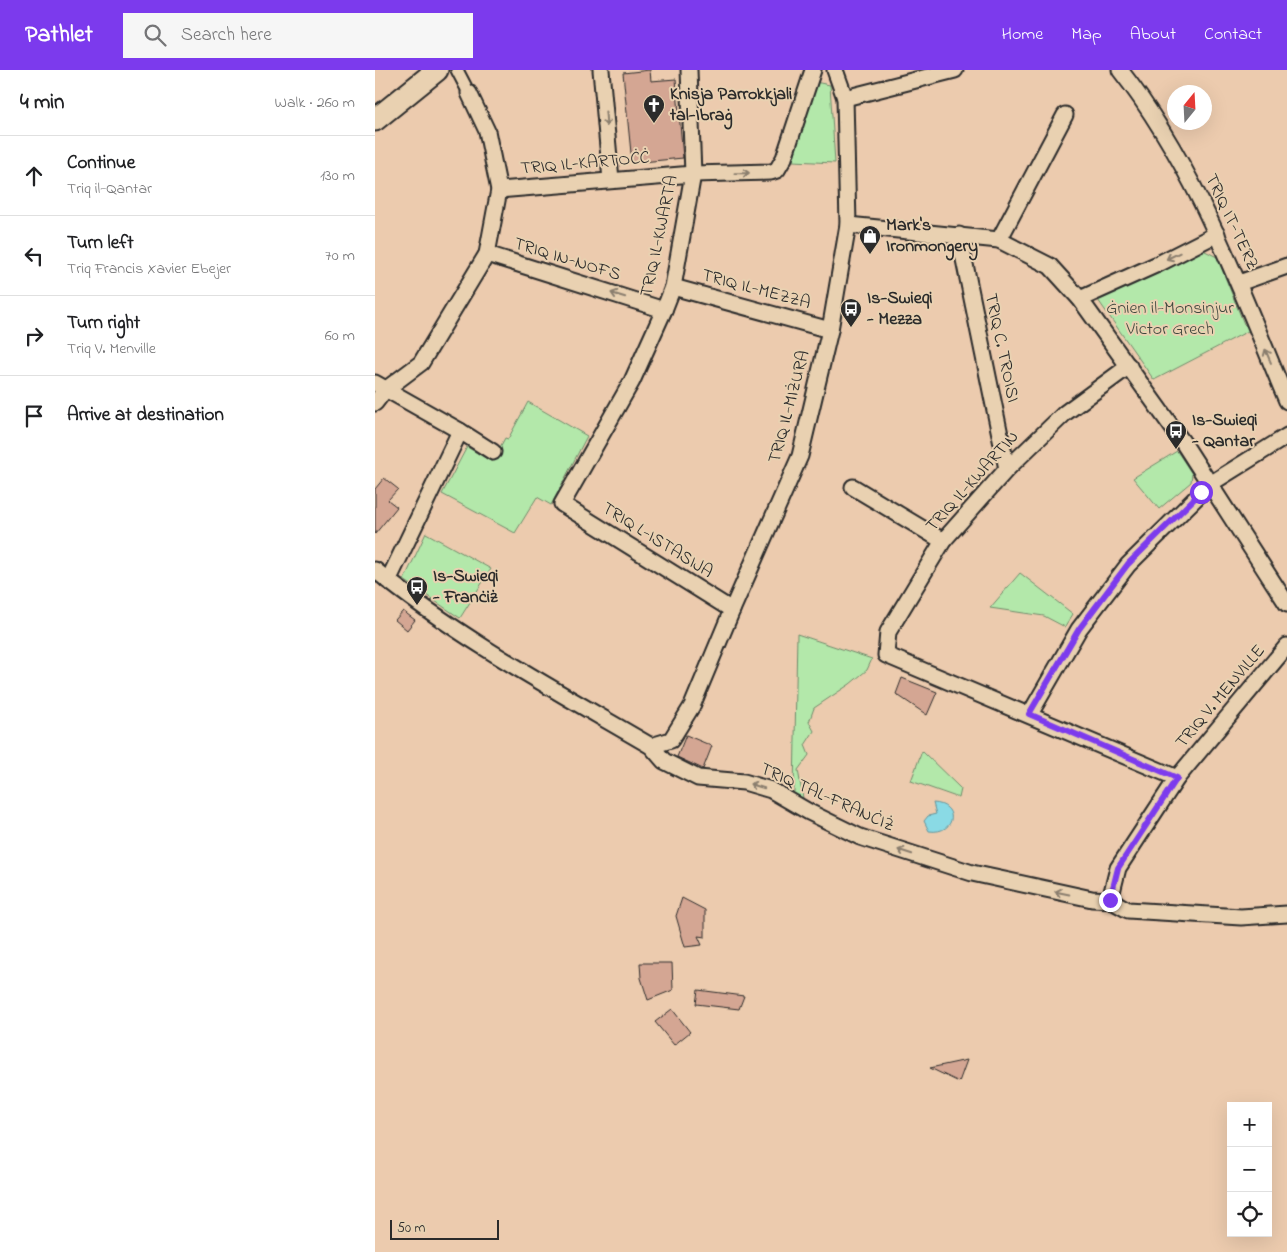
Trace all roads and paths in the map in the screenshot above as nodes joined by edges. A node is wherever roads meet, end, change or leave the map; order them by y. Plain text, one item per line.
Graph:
1 (437, 70) edge
2 (457, 70) edge
3 (601, 70) edge
4 (689, 70) edge
5 (813, 70) edge
6 (835, 70) edge
7 (955, 70) edge
8 (1120, 70) edge
9 (469, 93) joint
10 (845, 98) junction
11 (1065, 115) dead end
12 (375, 120) edge
13 (693, 174) junction
14 (611, 180) junction
15 (499, 190) junction
16 (848, 225) junction
17 (1217, 234) junction
18 (959, 235) junction
19 (999, 240) junction
20 (487, 254) junction
21 (1287, 266) edge
22 (1239, 283) junction
23 (673, 287) junction
24 (1080, 299) junction
25 (664, 310) junction
26 (830, 330) junction
27 (1129, 366) junction
28 (380, 386) edge
29 (1287, 401) edge
30 (375, 403) edge
31 (460, 431) junction
32 (1287, 436) edge
33 (493, 452) dead end
34 (1007, 469) junction
35 (1210, 484) junction
36 (853, 487) dead end
37 (562, 504) joint
38 (943, 541) junction
39 (375, 570) edge
40 (388, 581) junction
41 (1287, 604) edge
42 (732, 610) junction
43 (1287, 646) edge
44 (1029, 714) junction
45 (651, 746) junction
46 (1177, 778) junction
47 (1110, 900) junction
48 (1287, 914) edge

1 - 12 main road
2 - 9 street
3 -> 14 street
4 - 13 street, TRIQ IL-KWARTA
13 -> 5 street, TRIQ IL-KARTOĊĊ
6 - 10 street, TRIQ IL-MIŻURA
7 - 10 street
8 - 17 street, TRIQ IT-TERZ
9 - 15 street
10 - 16 street, TRIQ IL-MIŻURA
11 - 19 street
13 - 14 street, TRIQ IL-KARTOĊĊ
13 - 23 street, TRIQ IL-KWARTA
14 - 15 street, TRIQ IL-KARTOĊĊ
15 - 20 street
16 - 18 street
16 - 26 street, TRIQ IL-MIŻURA
17 - 22 street, TRIQ IT-TERZ
17 -> 24 street
18 - 19 street
18 - 34 street, TRIQ C. TROISI
19 - 24 street
25 -> 20 street, TRIQ IN-NOFS
20 - 28 street
21 - 22 street
29 -> 22 street, TRIQ IT-TERZ
23 - 25 street, TRIQ IL-KWARTA
23 - 26 street, TRIQ IL-MEZZA
24 - 27 street
25 - 37 street, TRIQ IL-KWARTA
26 - 42 street, TRIQ IL-MIŻURA
27 - 34 street, TRIQ IL-KWARTIN
27 - 35 street
28 - 30 street
28 - 31 street
31 - 33 street
31 - 40 street
32 - 35 street
34 - 38 street, TRIQ IL-KWARTIN
35 - 41 street
35 - 44 street
36 - 38 street
37 - 42 street, TRIQ L-ISTASIJA
38 - 44 street, TRIQ IL-KWARTIN
39 - 40 street, TRIQ TAL-FRANĊIŻ
40 - 45 street, TRIQ TAL-FRANĊIŻ
42 - 45 street, TRIQ IL-MIŻURA
43 - 46 street, TRIQ V. MENVILLE
44 - 46 street
47 -> 45 street, TRIQ TAL-FRANĊIŻ
46 - 47 street, TRIQ V. MENVILLE
47 - 48 street, TRIQ TAL-FRANĊIŻ

